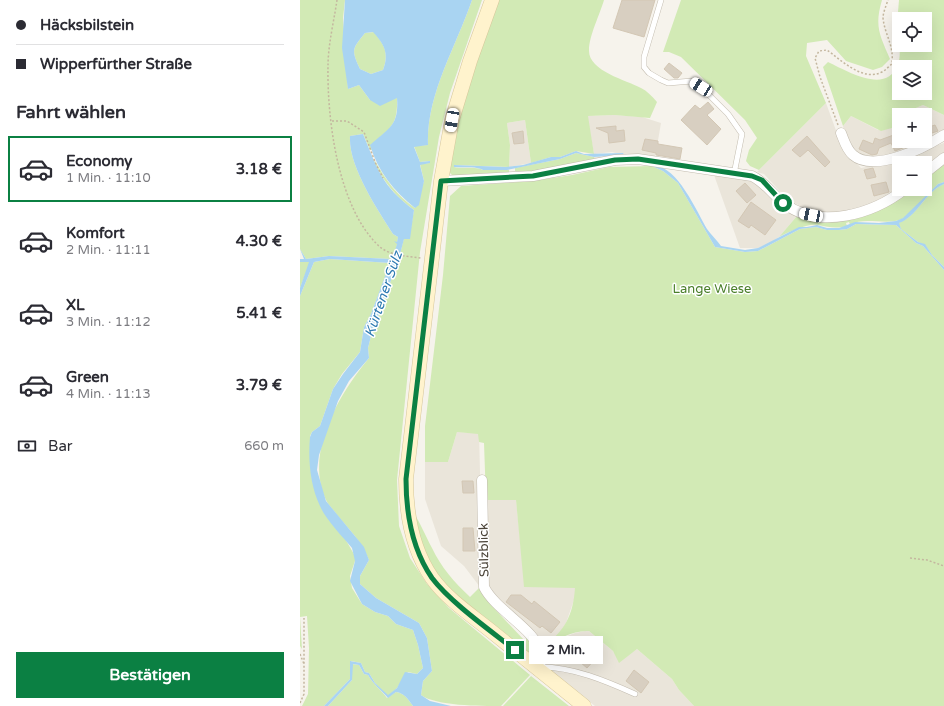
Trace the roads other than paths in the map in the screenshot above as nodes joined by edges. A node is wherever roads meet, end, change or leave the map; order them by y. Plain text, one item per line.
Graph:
1 (492, 0) edge
2 (661, 0) edge
3 (841, 133) road end
4 (944, 135) edge
5 (944, 158) edge
6 (932, 167) edge
7 (734, 174) junction
8 (441, 181) junction
9 (896, 196) edge
10 (482, 480) dead end
11 (539, 668) junction
12 (636, 694) dead end
13 (584, 706) edge

1 - 8 main road
2 - 7 lane
3 - 4 street
5 - 6 street
7 - 8 street
7 - 9 street
8 - 11 main road
10 - 11 street, Sülzblick
11 - 12 lane
11 - 13 main road

